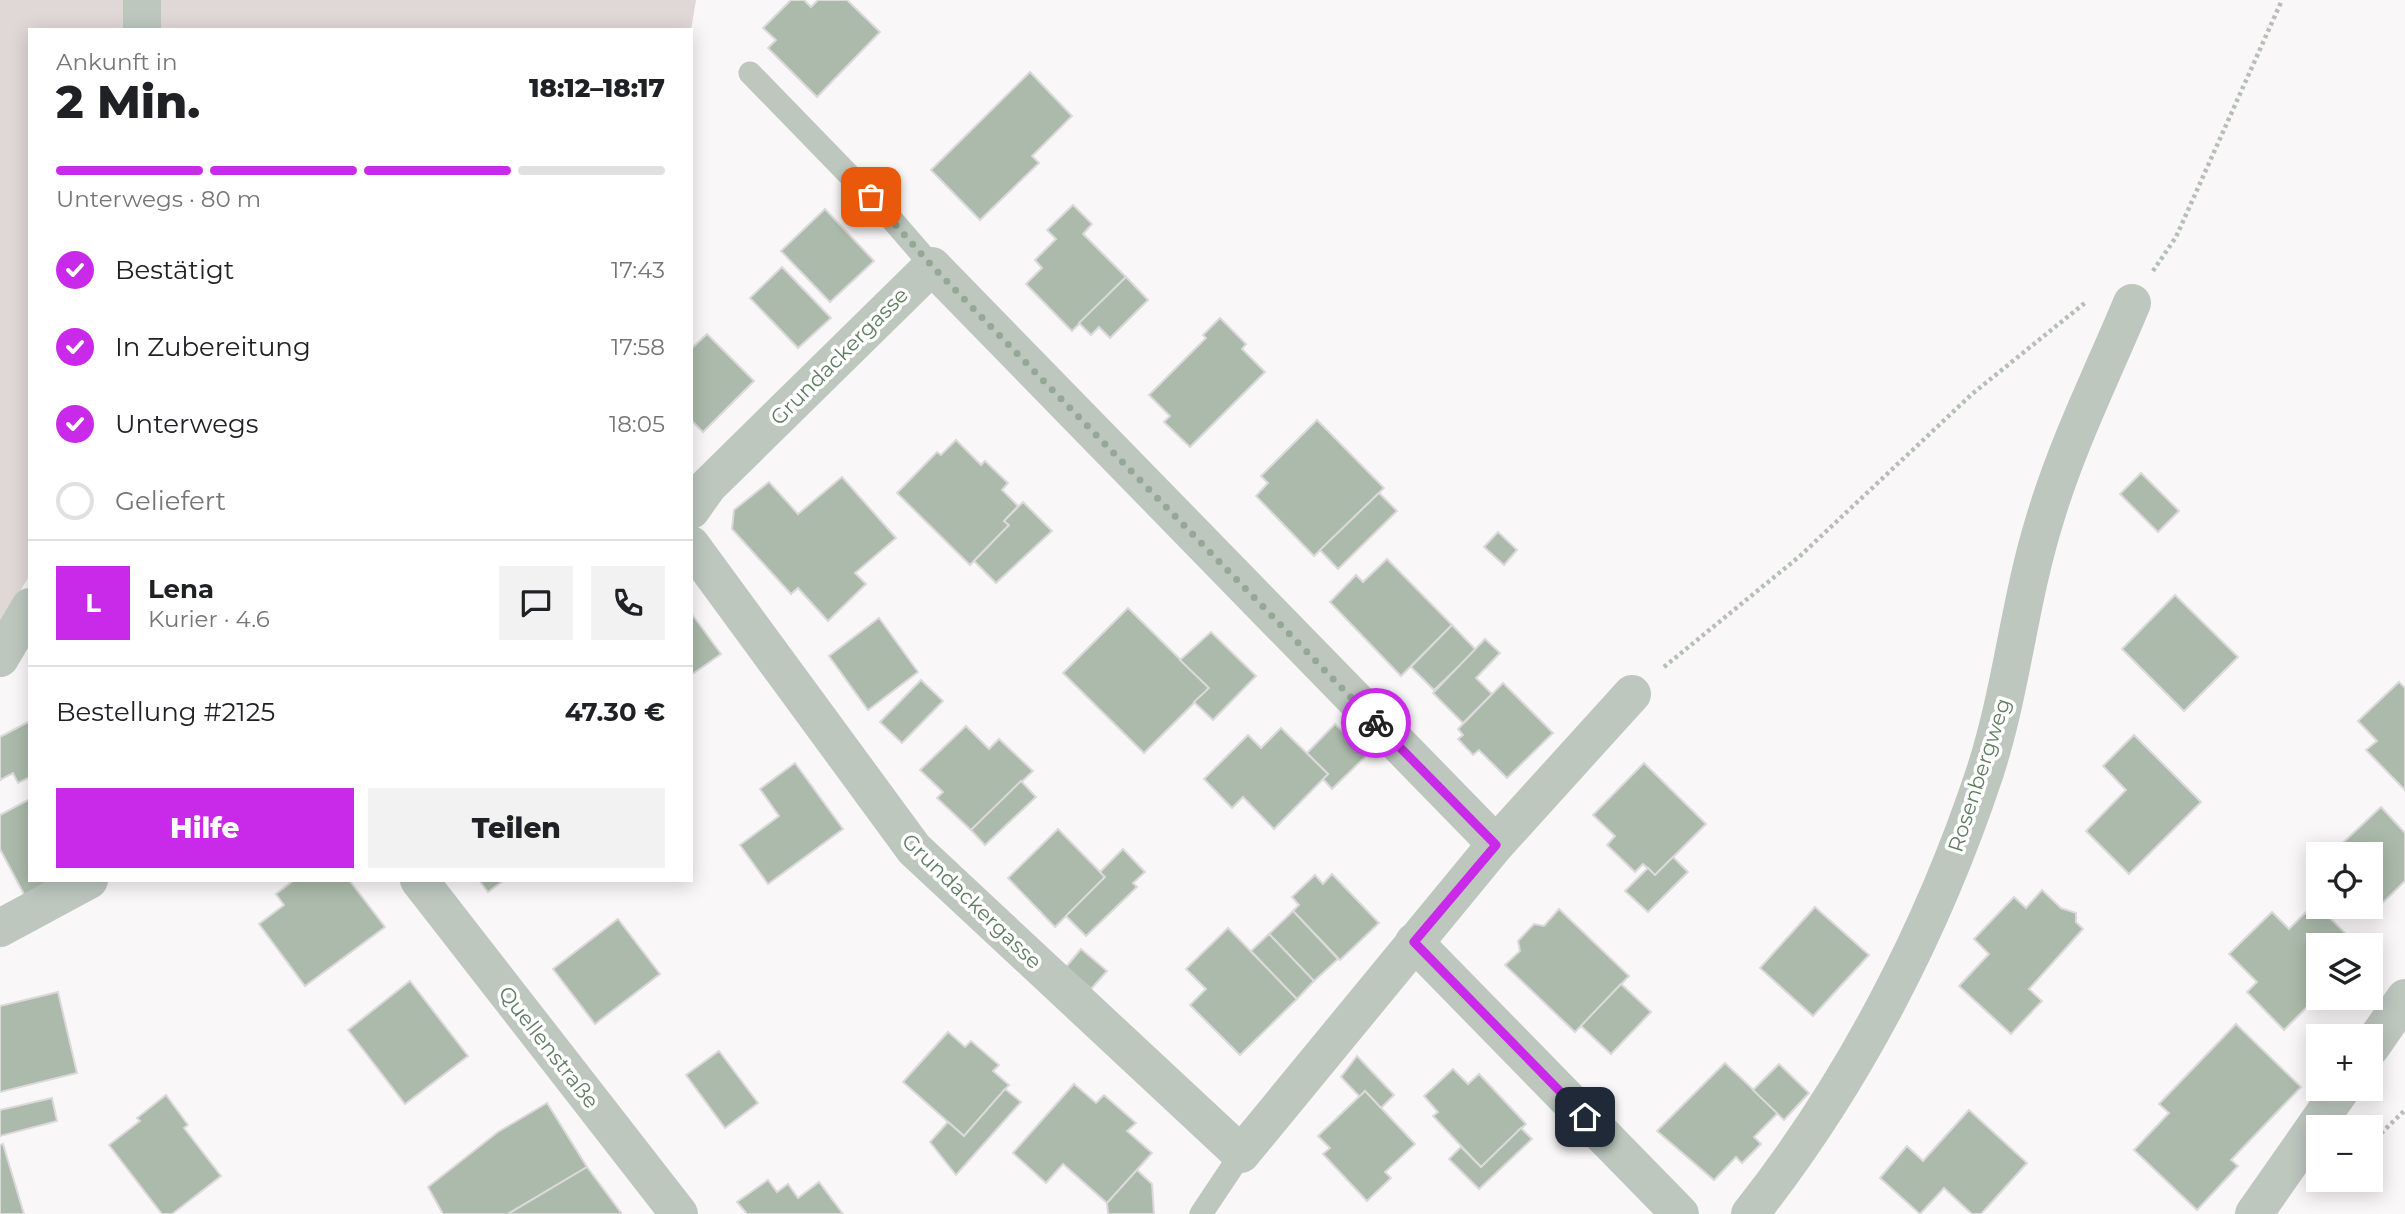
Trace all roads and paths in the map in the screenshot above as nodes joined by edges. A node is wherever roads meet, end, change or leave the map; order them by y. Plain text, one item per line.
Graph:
1 (142, 0) edge
2 (2282, 0) edge
3 (142, 28) edge
4 (750, 73) dead end
5 (932, 266) junction
6 (2132, 303) junction
7 (693, 507) edge
8 (693, 548) edge
9 (28, 610) edge
10 (0, 658) edge
11 (1632, 694) joint
12 (1496, 845) junction
13 (85, 882) edge
14 (421, 882) edge
15 (0, 928) edge
16 (1414, 942) junction
17 (2405, 998) edge
18 (2383, 1030) edge
19 (2333, 1101) edge
20 (2405, 1110) edge
21 (2383, 1131) edge
22 (1241, 1154) junction
23 (679, 1214) edge
24 (1201, 1214) edge
25 (1680, 1214) edge
26 (1750, 1214) edge
27 (2253, 1214) edge

1 - 3 street
2 - 6 path
4 - 5 lane
5 - 7 street, Grundackergasse
5 - 12 street
6 - 11 path
6 - 26 street, Rosenbergweg
8 - 22 street, Grundackergasse
9 - 10 street
11 - 12 street
12 - 16 street
13 - 15 street
14 - 23 street, Quellenstraße
16 - 22 street
16 - 25 street
17 - 18 street
19 - 27 street
20 - 21 path
22 - 24 lane

